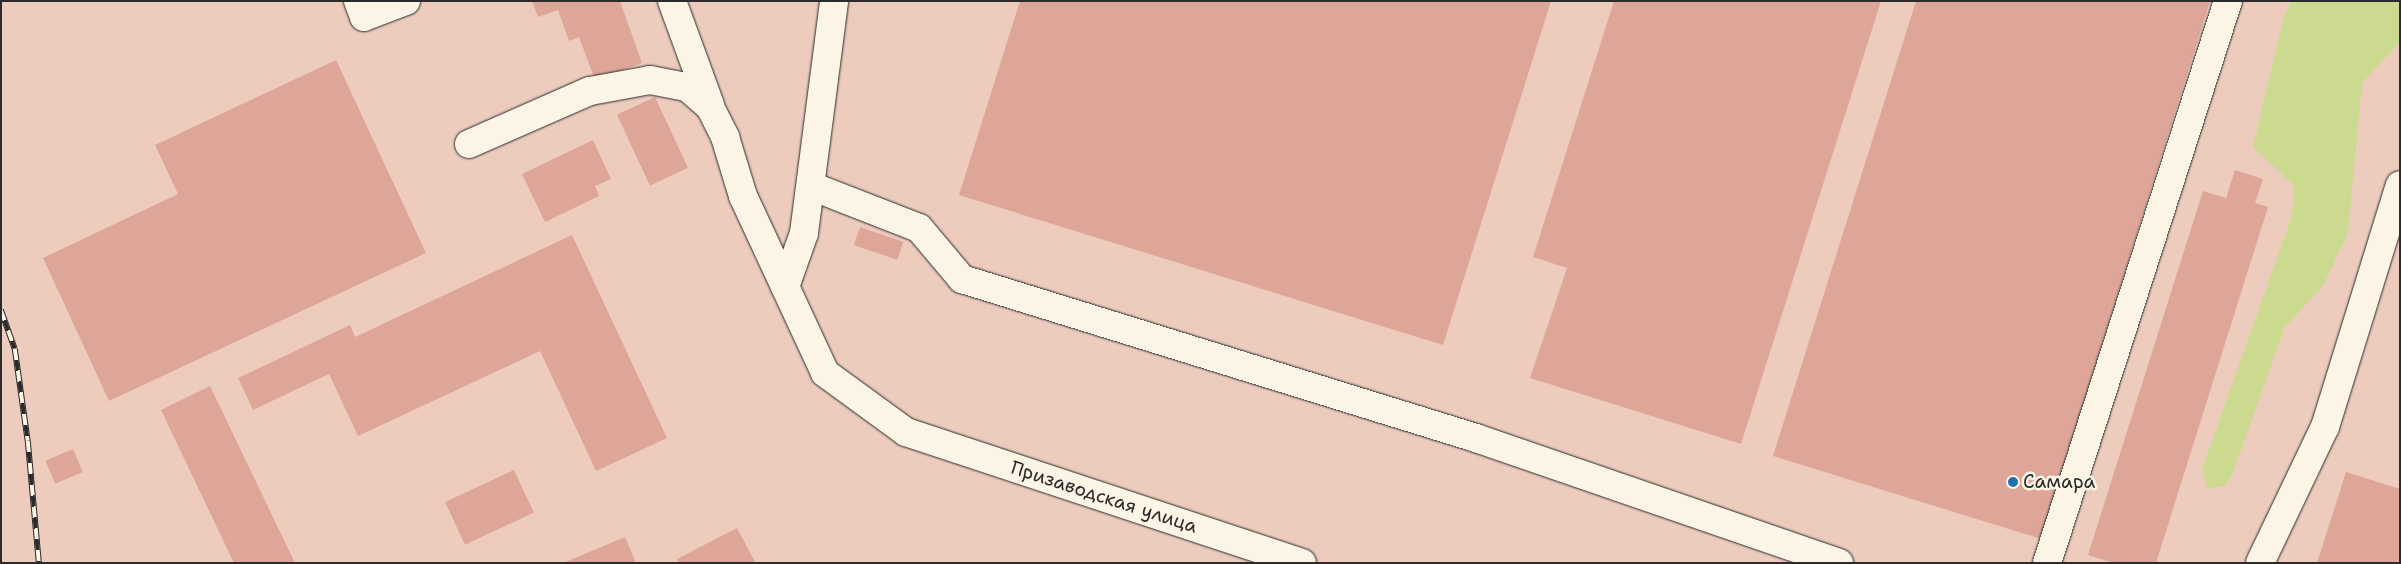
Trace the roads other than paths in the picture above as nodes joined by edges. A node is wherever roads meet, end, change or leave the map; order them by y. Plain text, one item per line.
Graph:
1 (358, 1) edge
2 (406, 1) edge
3 (672, 1) edge
4 (834, 1) edge
5 (2228, 1) edge
6 (710, 107) junction
7 (469, 144) dead end
8 (2400, 185) edge
9 (811, 186) junction
10 (785, 287) junction
11 (1302, 563) edge
12 (1839, 563) edge
13 (2047, 563) edge
14 (2260, 563) edge

1 - 2 street
3 - 6 street, Призаводская улица
4 - 9 street
5 - 13 street
6 - 7 street
6 - 10 street, Призаводская улица
8 - 14 street
9 - 10 street
9 - 12 street
10 - 11 street, Призаводская улица

